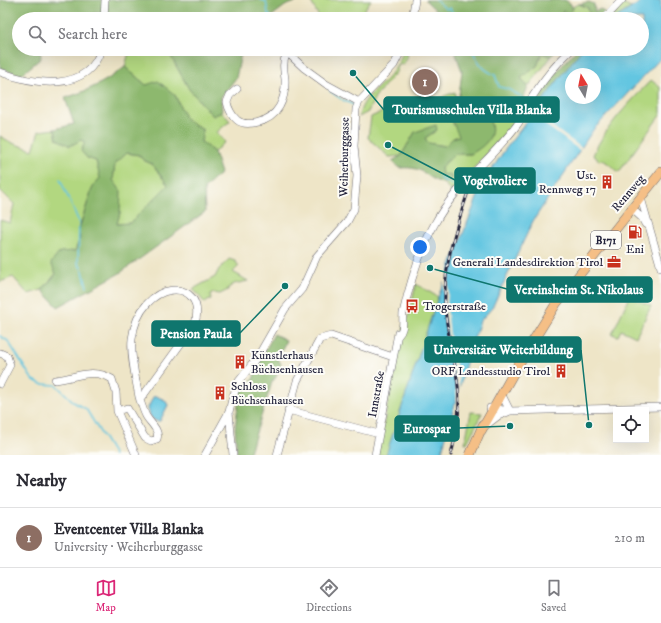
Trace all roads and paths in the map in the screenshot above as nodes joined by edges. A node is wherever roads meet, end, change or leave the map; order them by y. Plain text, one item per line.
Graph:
1 (105, 0) edge
2 (415, 0) edge
3 (622, 0) edge
4 (104, 12) edge
5 (413, 12) edge
6 (611, 12) edge
7 (98, 56) edge
8 (286, 56) edge
9 (291, 56) edge
10 (398, 56) edge
11 (565, 56) edge
12 (0, 72) edge
13 (237, 89) dead end
14 (359, 102) junction
15 (661, 172) edge
16 (641, 198) junction
17 (632, 208) junction
18 (649, 231) junction
19 (661, 268) edge
20 (0, 353) edge
21 (393, 357) junction
22 (55, 380) dead end
23 (0, 384) edge
24 (503, 391) junction
25 (140, 400) junction
26 (661, 407) edge
27 (492, 408) junction
28 (288, 410) junction
29 (117, 411) junction
30 (510, 411) junction
31 (229, 412) junction
32 (483, 428) junction
33 (380, 434) junction
34 (136, 455) edge
35 (205, 455) edge
36 (234, 455) edge
37 (276, 455) edge
38 (375, 455) edge
39 (470, 455) edge

1 - 4 street
2 - 5 street
3 - 6 street
7 - 12 street
8 - 13 street
9 - 14 street
10 - 14 street, Weiherburggasse
11 - 21 street, Innstraße
14 - 31 street, Weiherburggasse
15 - 16 main road, Rennweg / B171
16 - 17 main road, Rennweg / B171
16 - 18 street
17 - 18 street
17 - 24 main road, Rennweg / B171
18 - 19 street
20 - 23 street
21 - 28 street
21 - 33 street, Innstraße
22 - 29 street
24 - 27 main road, Rennweg / B171
24 - 30 street
25 - 25 street
25 - 29 street
26 - 30 street
27 - 30 street
27 - 32 main road, Rennweg / B171
28 - 33 street
28 - 37 street
29 - 34 street
30 - 32 street
31 - 35 street, Weiherburggasse
31 - 36 street, Weiherburggasse
32 - 39 main road, Rennweg / B171
33 - 38 street, Innstraße

